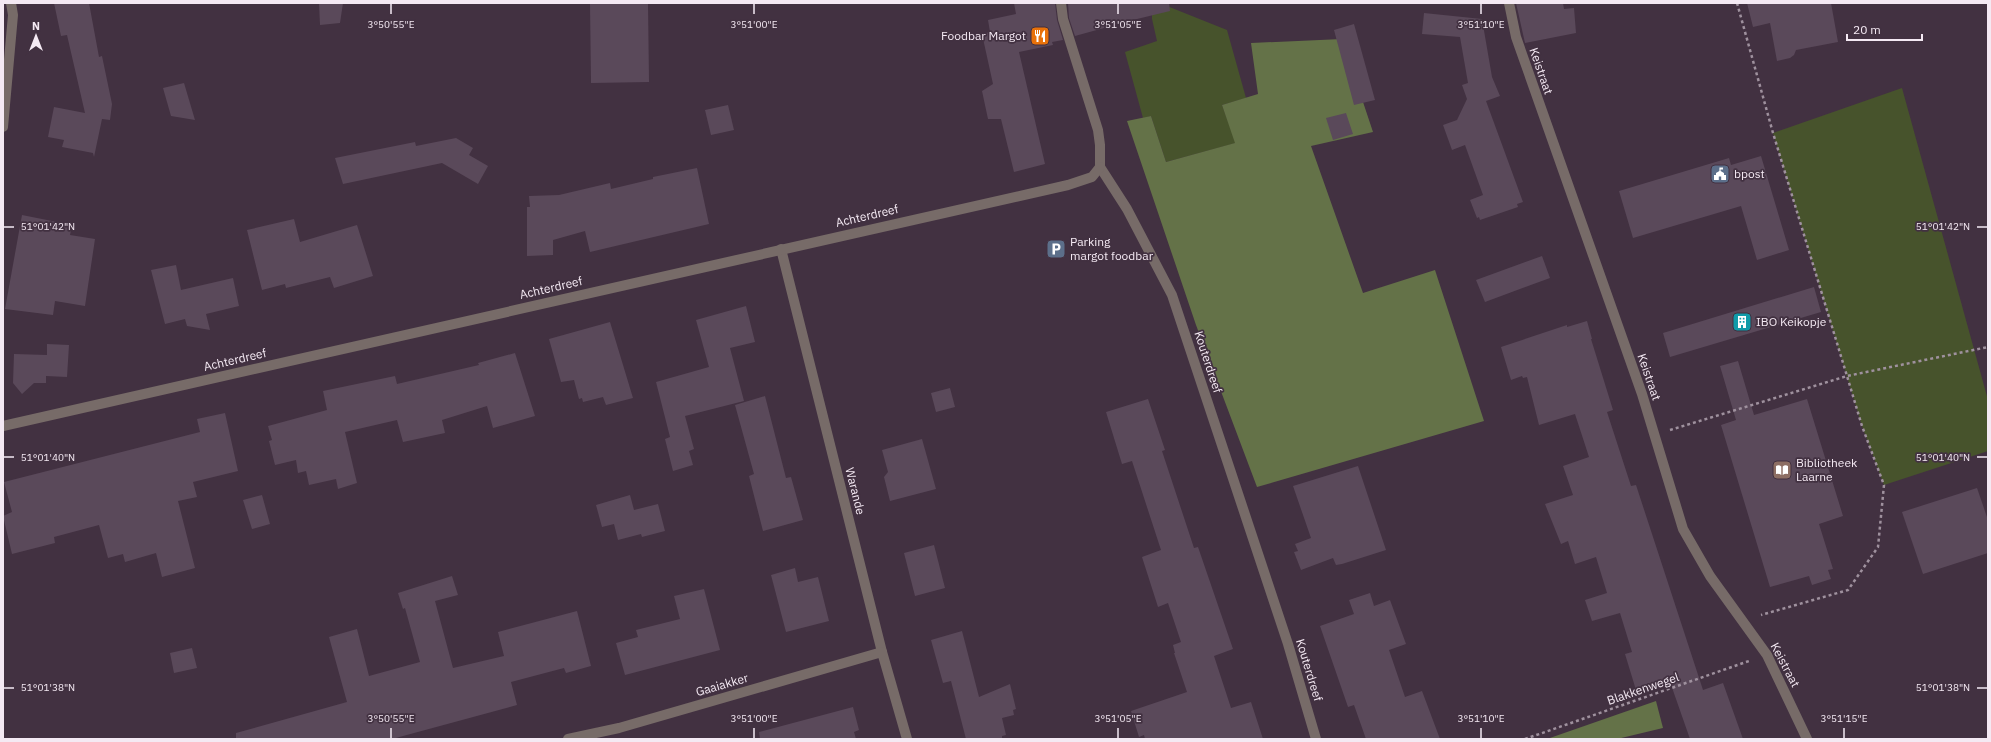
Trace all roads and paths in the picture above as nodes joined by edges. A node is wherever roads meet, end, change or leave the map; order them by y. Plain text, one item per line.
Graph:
1 (11, 3) edge
2 (1061, 3) edge
3 (1509, 3) edge
4 (1737, 3) edge
5 (3, 127) edge
6 (1100, 167) junction
7 (781, 249) junction
8 (1988, 347) edge
9 (1847, 376) junction
10 (3, 426) edge
11 (1654, 434) junction
12 (1742, 621) junction
13 (882, 652) junction
14 (1767, 655) junction
15 (568, 739) edge
16 (907, 739) edge
17 (1316, 739) edge
18 (1525, 739) edge
19 (1807, 739) edge

1 - 5 street
2 - 6 street
3 - 11 street, Keistraat
4 - 9 path
6 - 7 street, Achterdreef
6 - 17 street, Kouterdreef
7 - 10 street, Achterdreef
7 - 13 street, Warande
8 - 9 path
9 - 11 path
9 - 12 path
11 - 12 street, Keistraat
12 - 14 street, Keistraat
13 - 15 street, Gaaiakker
13 - 16 street, Warande
14 - 18 path, Blakkenwegel
14 - 19 street, Keistraat

